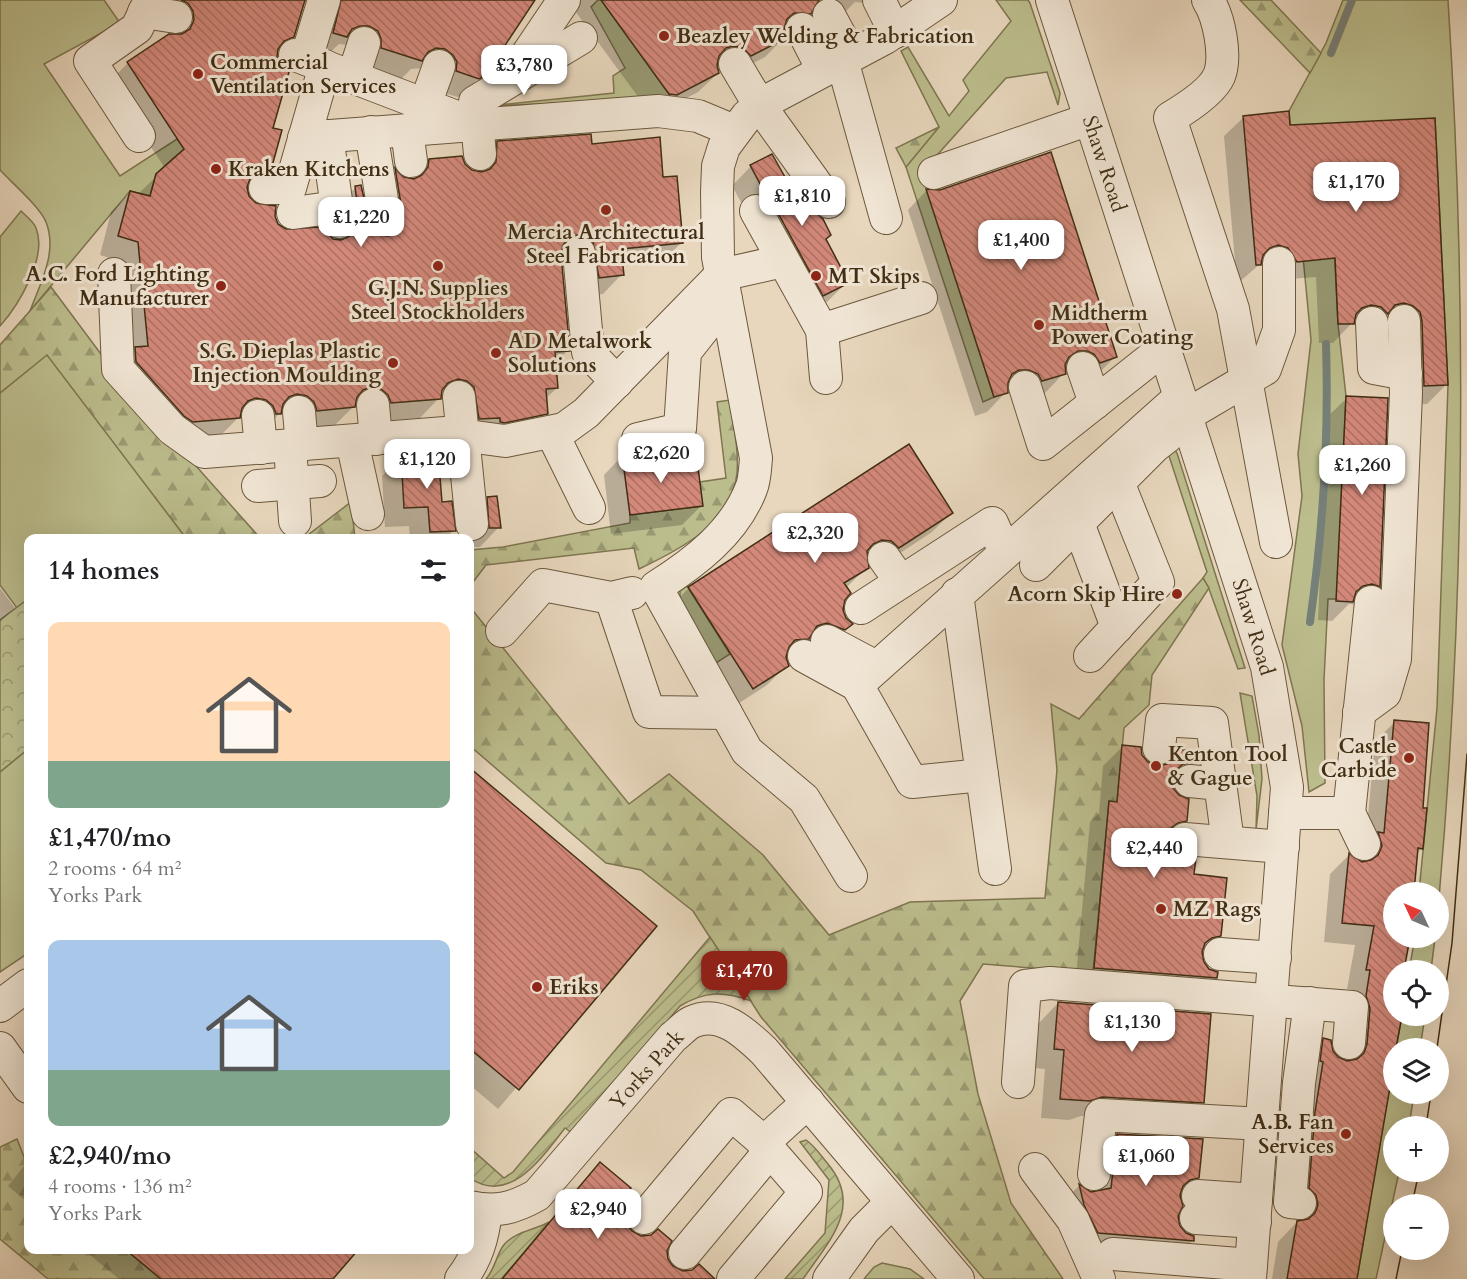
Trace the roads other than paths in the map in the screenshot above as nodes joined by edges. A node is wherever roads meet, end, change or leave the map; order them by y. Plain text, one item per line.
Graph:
1 (879, 0) edge
2 (941, 0) edge
3 (1052, 0) edge
4 (1208, 0) edge
5 (552, 4) edge
6 (318, 5) edge
7 (176, 17) dead end
8 (146, 21) edge
9 (816, 22) dead end
10 (895, 32) junction
11 (581, 38) dead end
12 (364, 43) dead end
13 (838, 62) junction
14 (320, 64) junction
15 (735, 64) dead end
16 (439, 66) dead end
17 (509, 81) junction
18 (425, 105) junction
19 (760, 106) junction
20 (1090, 119) junction
21 (407, 130) junction
22 (734, 130) junction
23 (371, 132) junction
24 (139, 136) dead end
25 (315, 137) junction
26 (478, 139) junction
27 (411, 161) dead end
28 (947, 172) dead end
29 (265, 188) dead end
30 (829, 202) dead end
31 (756, 211) dead end
32 (318, 215) dead end
33 (385, 218) dead end
34 (886, 218) dead end
35 (579, 253) dead end
36 (783, 261) junction
37 (1279, 263) dead end
38 (114, 274) dead end
39 (724, 288) junction
40 (921, 298) dead end
41 (1404, 321) dead end
42 (1372, 323) dead end
43 (822, 330) junction
44 (1163, 349) junction
45 (1083, 368) dead end
46 (1406, 374) junction
47 (826, 378) dead end
48 (1245, 381) junction
49 (617, 382) junction
50 (1025, 387) dead end
51 (459, 397) dead end
52 (1095, 403) junction
53 (373, 405) dead end
54 (299, 412) dead end
55 (1184, 412) junction
56 (258, 416) dead end
57 (534, 431) junction
58 (454, 435) junction
59 (638, 439) dead end
60 (364, 440) junction
61 (284, 446) junction
62 (306, 482) junction
63 (1118, 482) junction
64 (258, 486) dead end
65 (589, 508) dead end
66 (368, 514) dead end
67 (295, 521) dead end
68 (1078, 523) junction
69 (464, 529) dead end
70 (1276, 542) dead end
71 (1005, 552) junction
72 (1036, 565) dead end
73 (656, 587) junction
74 (957, 594) junction
75 (611, 598) junction
76 (1371, 602) dead end
77 (861, 608) dead end
78 (1118, 627) junction
79 (502, 631) dead end
80 (815, 649) dead end
81 (1090, 656) dead end
82 (867, 676) junction
83 (1359, 712) junction
84 (726, 713) junction
85 (1159, 748) dead end
86 (982, 775) junction
87 (1286, 813) junction
88 (1349, 813) junction
89 (1185, 839) dead end
90 (1228, 842) junction
91 (1364, 844) dead end
92 (1283, 847) junction
93 (994, 869) dead end
94 (851, 876) dead end
95 (1220, 954) dead end
96 (1275, 958) junction
97 (24, 988) edge
98 (1272, 999) junction
99 (1310, 1003) junction
100 (0, 1006) edge
101 (1349, 1042) dead end
102 (0, 1048) edge
103 (24, 1081) edge
104 (1018, 1082) dead end
105 (808, 1102) junction
106 (1262, 1124) junction
107 (767, 1147) junction
108 (1035, 1168) dead end
109 (1094, 1174) dead end
110 (1256, 1200) junction
111 (892, 1202) junction
112 (1300, 1203) dead end
113 (478, 1209) edge
114 (644, 1218) dead end
115 (686, 1253) dead end
116 (1106, 1266) edge
117 (1251, 1272) edge
118 (460, 1279) edge
119 (734, 1279) edge
120 (829, 1279) edge
121 (958, 1279) edge

1 - 10 street
2 - 10 street
3 - 20 street, Shaw Road
4 - 48 street
5 - 17 street
6 - 14 street
7 - 8 street
8 - 24 street
9 - 13 street
10 - 13 street
11 - 17 street
12 - 14 street
13 - 19 street
13 - 34 street
14 - 18 street
14 - 25 street
15 - 19 street
16 - 18 street
17 - 26 street
18 - 26 street
19 - 22 street
19 - 30 street
20 - 28 street
20 - 44 street, Shaw Road
21 - 23 street
21 - 26 street
21 - 27 street
22 - 26 street
22 - 39 street
23 - 25 street
23 - 33 street
25 - 29 street
25 - 32 street
31 - 36 street
35 - 49 street
36 - 39 street
36 - 43 street
37 - 48 street
38 - 61 street
39 - 49 street
39 - 59 street
39 - 73 street
40 - 43 street
41 - 46 street
42 - 46 street
43 - 47 street
44 - 52 street
44 - 55 street, Shaw Road
45 - 52 street
46 - 83 street
48 - 55 street
48 - 70 street
49 - 57 street
50 - 52 street
51 - 58 street
53 - 60 street
54 - 61 street
55 - 63 street
55 - 71 street
55 - 87 street, Shaw Road
56 - 61 street
57 - 58 street
57 - 65 street
58 - 60 street
58 - 69 street
60 - 61 street
60 - 66 street
61 - 62 street
62 - 64 street
62 - 67 street
63 - 68 street
63 - 78 street
68 - 72 street
68 - 78 street
71 - 74 street
71 - 77 street
73 - 75 street
73 - 84 street
74 - 82 street
74 - 86 street
75 - 79 street
75 - 84 street
76 - 83 street
78 - 81 street
80 - 82 street
82 - 86 street
83 - 88 street
84 - 94 street
85 - 90 street
86 - 93 street
87 - 88 street
87 - 92 street, Shaw Road
88 - 91 street
89 - 90 street
90 - 92 street
92 - 96 street, Shaw Road
95 - 96 street
96 - 98 street, Shaw Road
97 - 100 street
98 - 99 street
98 - 104 street
98 - 106 street, Shaw Road
99 - 101 street
99 - 112 street
102 - 103 street
105 - 107 street
105 - 111 street, Yorks Park
105 - 113 street, Yorks Park
106 - 109 street
106 - 110 street, Shaw Road
107 - 114 street
107 - 115 street
107 - 119 street
108 - 116 street
110 - 110 street
110 - 117 street, Shaw Road
111 - 120 street
111 - 121 street, Yorks Park
113 - 118 street
116 - 117 street

